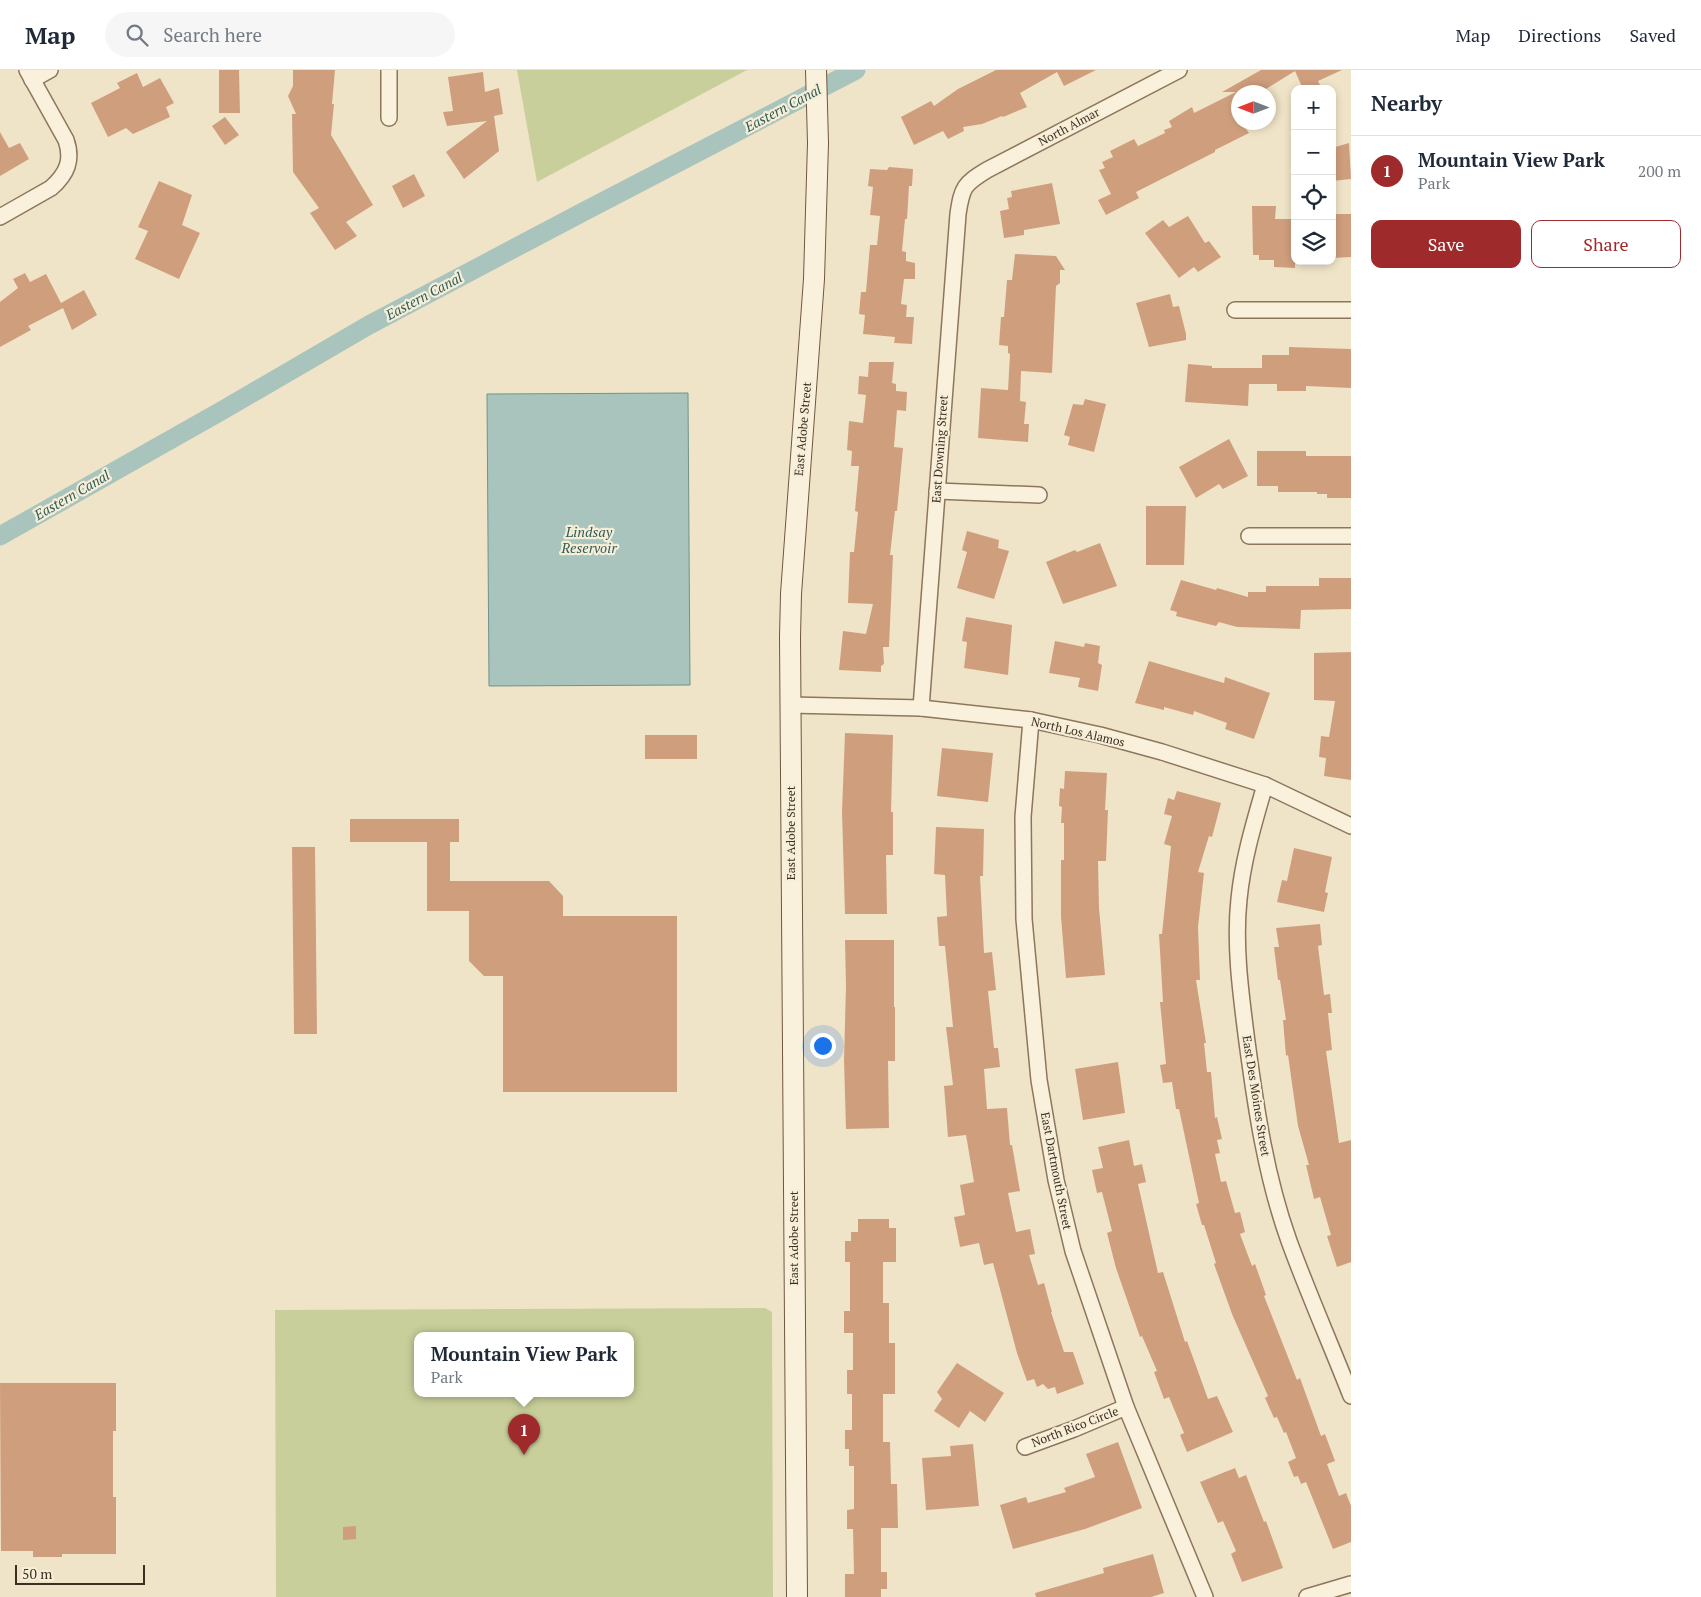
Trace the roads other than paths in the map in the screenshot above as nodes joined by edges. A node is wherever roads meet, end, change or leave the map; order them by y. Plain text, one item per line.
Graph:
1 (50, 70) edge
2 (389, 70) edge
3 (816, 70) edge
4 (1179, 70) edge
5 (29, 75) edge
6 (389, 118) dead end
7 (962, 190) joint
8 (0, 218) edge
9 (1235, 310) dead end
10 (1351, 310) edge
11 (937, 490) junction
12 (1039, 495) dead end
13 (1249, 536) dead end
14 (1351, 536) edge
15 (790, 705) junction
16 (921, 708) junction
17 (1031, 720) junction
18 (1265, 785) junction
19 (1351, 826) edge
20 (1351, 1396) edge
21 (1126, 1407) junction
22 (1024, 1447) dead end
23 (1351, 1584) edge
24 (797, 1597) edge
25 (1205, 1597) edge
26 (1307, 1597) edge

1 - 5 street
2 - 6 street
3 - 15 street, East Adobe Street
4 - 7 street, North Almar
5 - 8 street
7 - 11 street, East Downing Street
9 - 10 street
11 - 12 street
11 - 16 street, East Downing Street
13 - 14 street
15 - 16 street, North Los Alamos
15 - 24 street, East Adobe Street
16 - 17 street, North Los Alamos
17 - 18 street, North Los Alamos
17 - 21 street, East Dartmouth Street
18 - 19 street, North Los Alamos
18 - 20 street, East Des Moines Street
21 - 22 street, North Rico Circle
21 - 25 street, East Dartmouth Street
23 - 26 street

